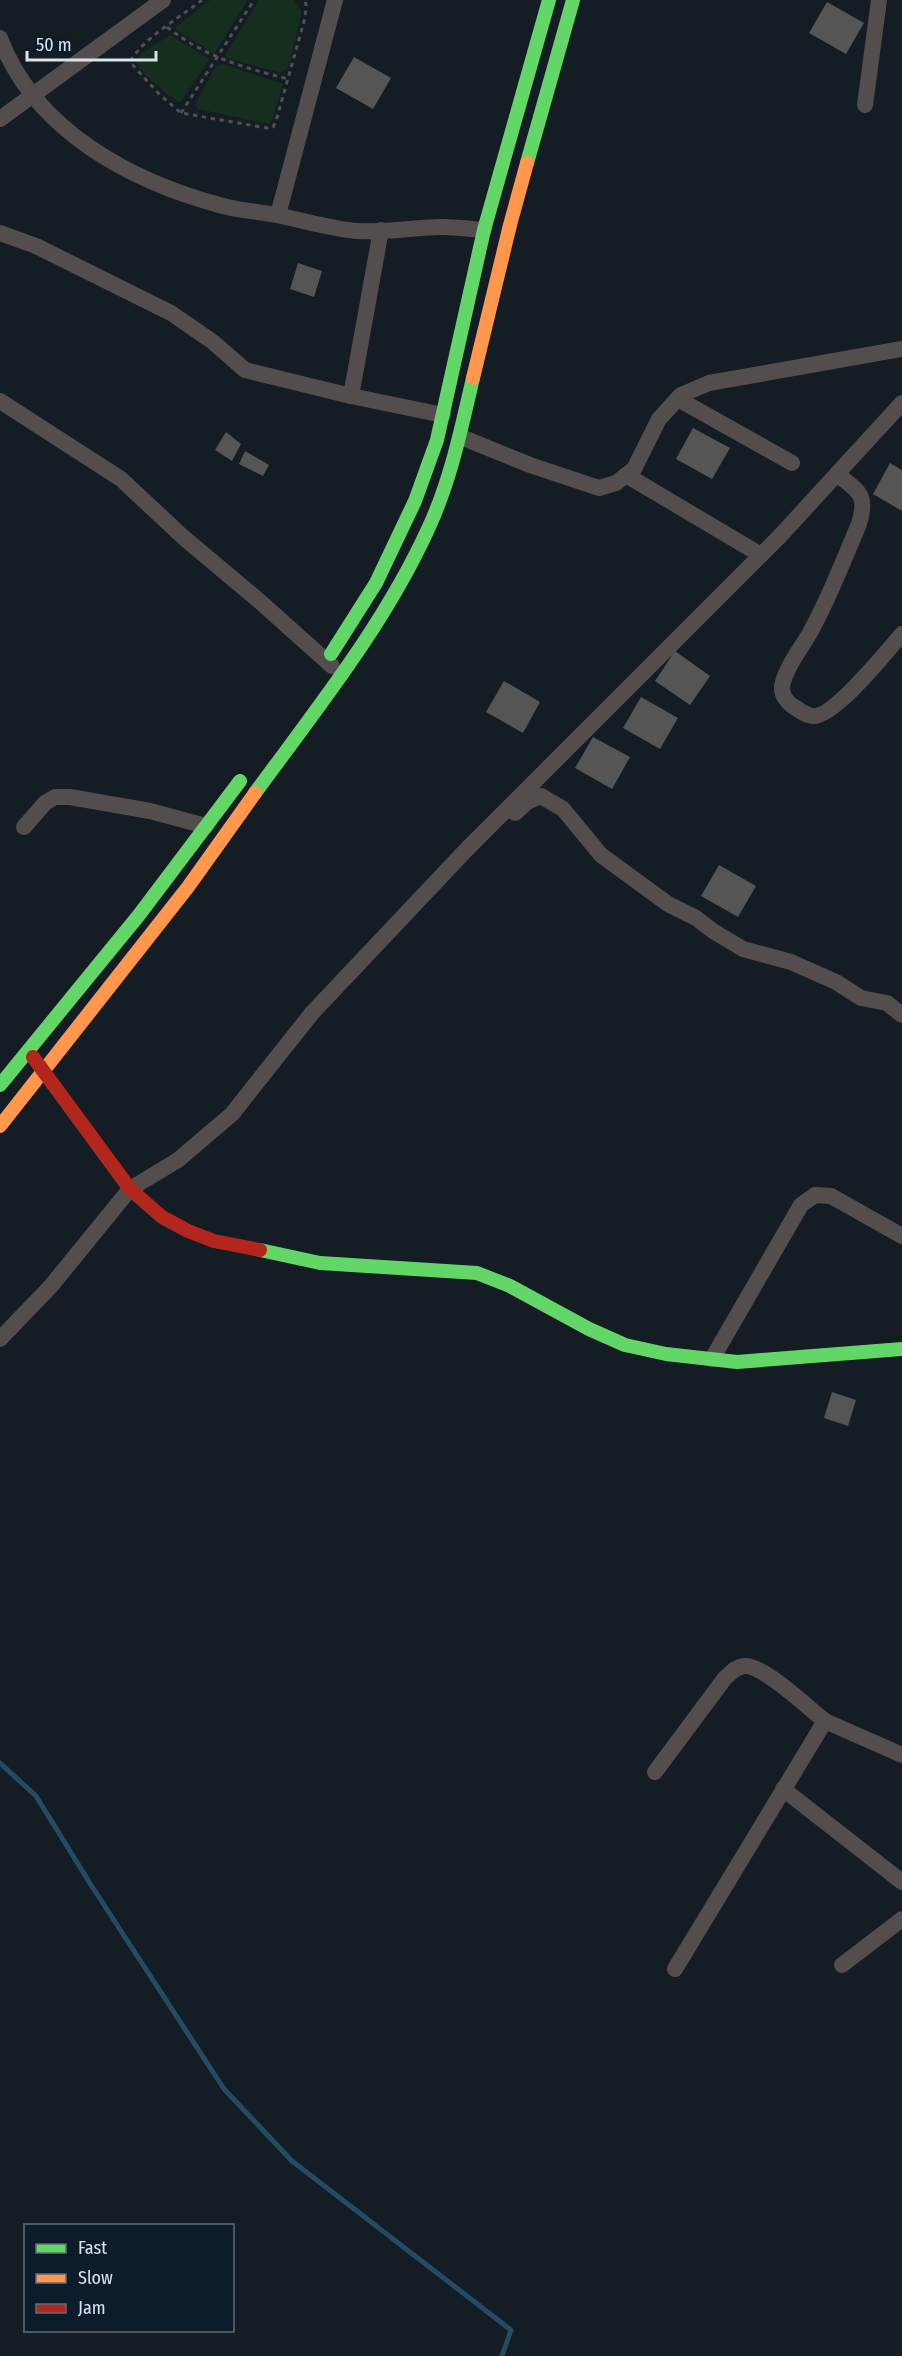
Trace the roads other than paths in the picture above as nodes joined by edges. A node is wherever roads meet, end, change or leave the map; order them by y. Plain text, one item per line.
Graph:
1 (163, 0) edge
2 (335, 0) edge
3 (549, 0) edge
4 (573, 0) edge
5 (879, 0) edge
6 (0, 38) edge
7 (33, 95) junction
8 (865, 105) dead end
9 (0, 119) edge
10 (279, 216) junction
11 (381, 230) junction
12 (484, 230) junction
13 (0, 233) edge
14 (902, 349) edge
15 (351, 396) junction
16 (678, 399) junction
17 (0, 401) edge
18 (902, 404) edge
19 (443, 415) junction
20 (461, 437) junction
21 (792, 463) dead end
22 (837, 474) junction
23 (626, 475) junction
24 (761, 555) junction
25 (902, 634) edge
26 (323, 667) junction
27 (342, 673) junction
28 (245, 774) dead end
29 (206, 826) junction
30 (24, 827) dead end
31 (467, 849) junction
32 (902, 1015) edge
33 (28, 1051) junction
34 (45, 1071) junction
35 (0, 1085) edge
36 (0, 1126) edge
37 (130, 1189) junction
38 (902, 1236) edge
39 (0, 1339) edge
40 (902, 1349) edge
41 (712, 1359) junction
42 (825, 1721) junction
43 (902, 1755) edge
44 (655, 1772) dead end
45 (783, 1789) junction
46 (902, 1882) edge
47 (902, 1919) edge
48 (842, 1965) dead end
49 (675, 1969) dead end

1 - 7 street
2 - 10 street
3 - 12 main road
4 - 20 main road
5 - 8 street
6 - 7 street
7 - 9 street
7 - 10 street
10 - 11 street
11 - 12 street
11 - 15 street
12 - 19 main road
13 - 15 street
14 - 16 street
15 - 19 street
16 - 21 street
16 - 23 street
17 - 26 street
18 - 22 street
19 - 26 main road
20 - 23 street
20 - 27 main road
22 - 24 street
22 - 25 street
23 - 24 street
24 - 31 street
26 - 27 street
27 - 34 main road
28 - 29 main road
29 - 30 street
29 - 33 main road
31 - 32 street
31 - 37 street
33 - 34 main road
33 - 35 main road
34 - 36 main road
34 - 37 main road
37 - 39 street
37 - 41 main road
38 - 41 street
40 - 41 main road
42 - 43 street
42 - 44 street
42 - 45 street
45 - 46 street
45 - 49 street
47 - 48 street

